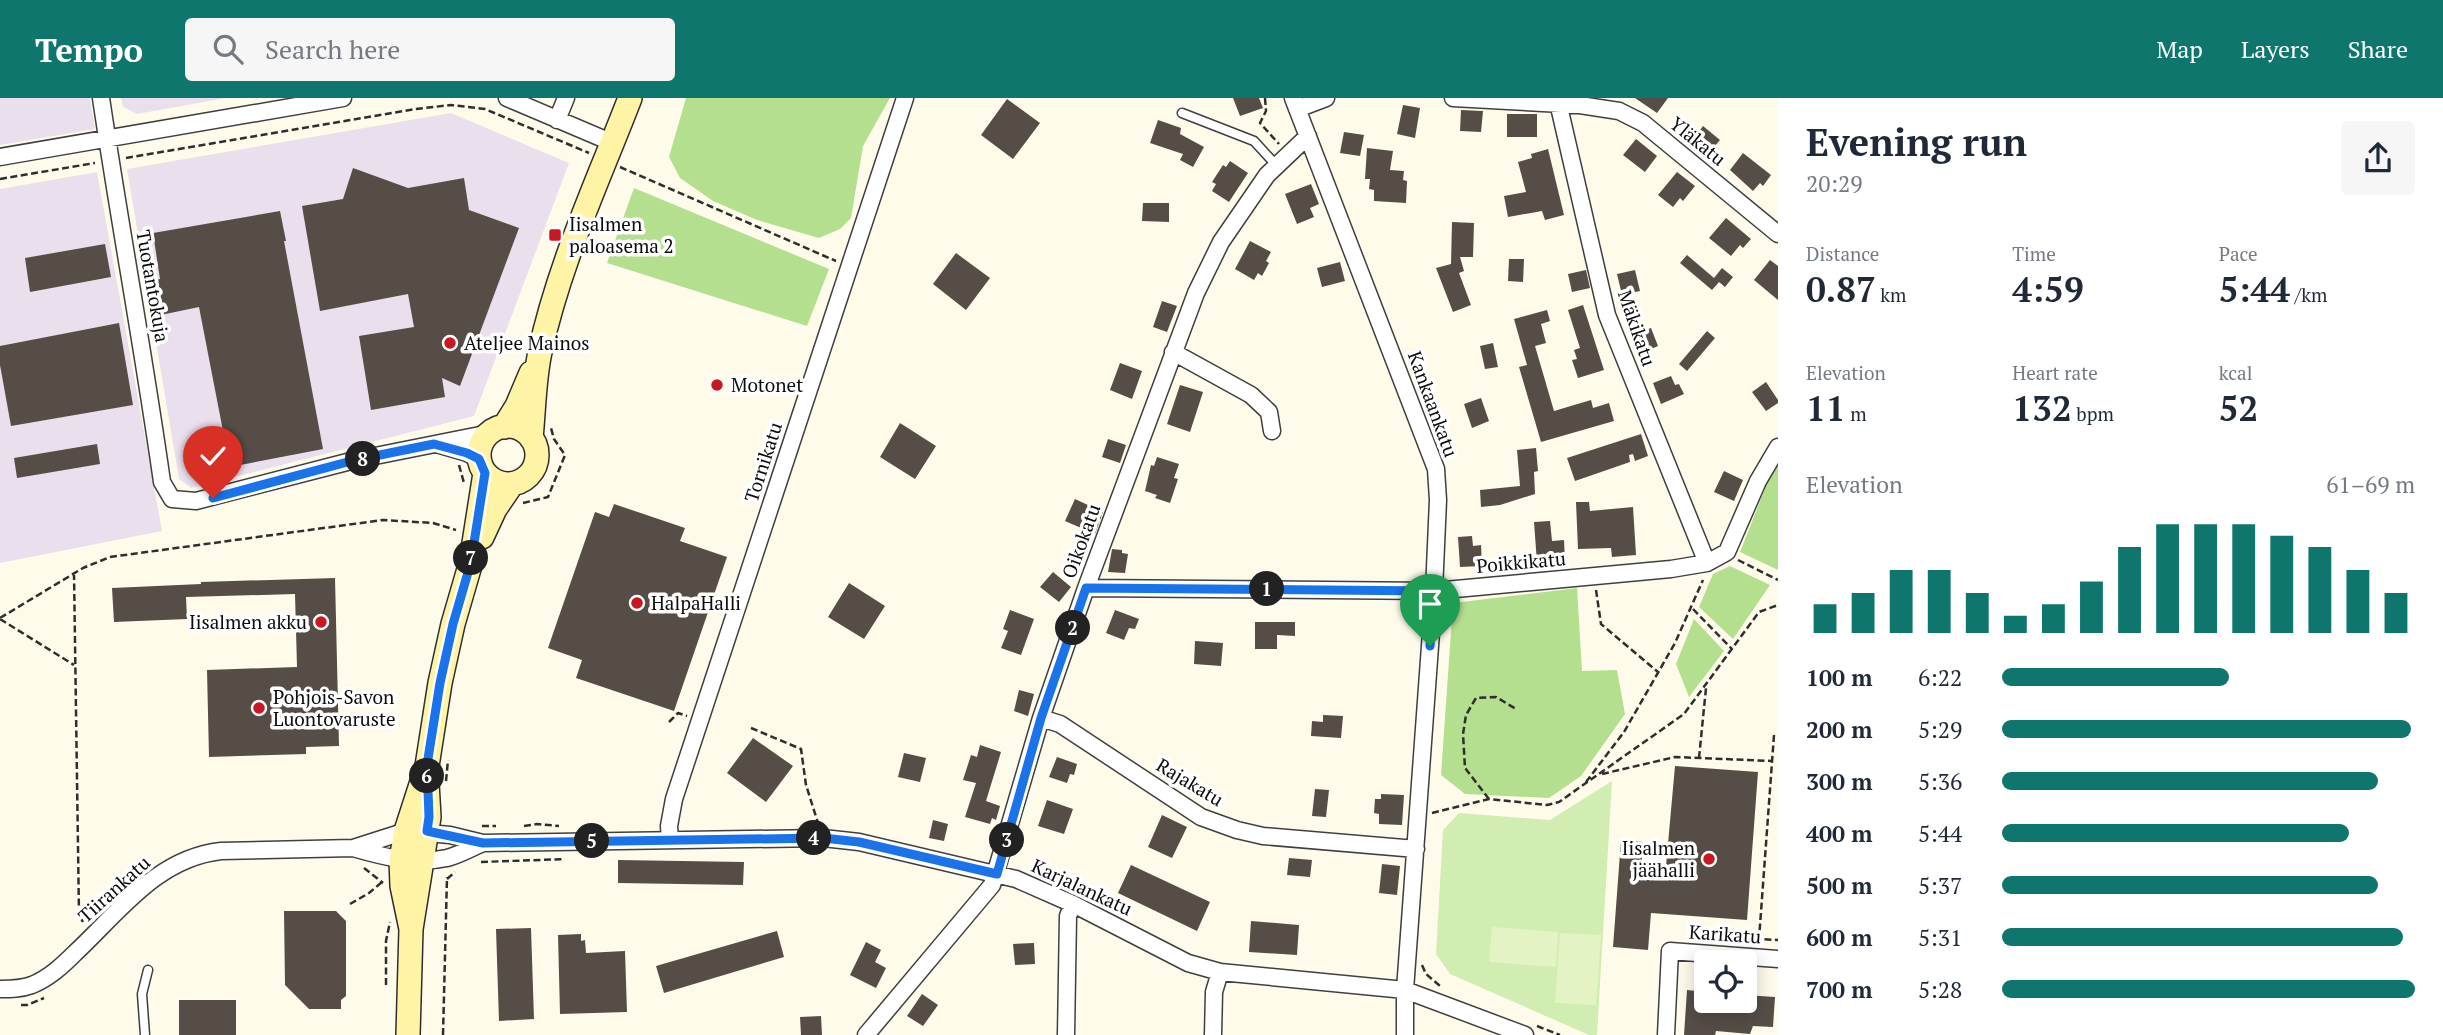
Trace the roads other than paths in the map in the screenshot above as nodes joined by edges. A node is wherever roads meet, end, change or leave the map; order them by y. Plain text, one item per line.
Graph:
1 (101, 98) edge
2 (343, 98) edge
3 (507, 98) edge
4 (566, 98) edge
5 (630, 98) edge
6 (905, 98) edge
7 (1326, 98) edge
8 (1453, 98) edge
9 (1558, 101) edge
10 (1295, 104) edge
11 (1182, 113) dead end
12 (558, 120) junction
13 (1308, 136) junction
14 (107, 139) junction
15 (609, 152) junction
16 (0, 157) edge
17 (1283, 160) junction
18 (1778, 234) edge
19 (1173, 352) junction
20 (539, 354) junction
21 (497, 430) junction
22 (1272, 431) dead end
23 (531, 438) junction
24 (434, 444) junction
25 (1778, 447) edge
26 (475, 461) junction
27 (512, 484) junction
28 (471, 562) junction
29 (1707, 563) junction
30 (1086, 588) junction
31 (1434, 591) junction
32 (1041, 718) junction
33 (416, 831) junction
34 (670, 840) junction
35 (483, 843) junction
36 (1416, 849) junction
37 (354, 856) junction
38 (412, 860) junction
39 (997, 874) junction
40 (1073, 904) junction
41 (1778, 959) edge
42 (148, 970) dead end
43 (1220, 972) junction
44 (0, 989) edge
45 (1405, 990) junction
46 (1530, 1030) edge
47 (145, 1035) edge
48 (408, 1035) edge
49 (866, 1035) edge
50 (1066, 1035) edge
51 (1213, 1035) edge
52 (1405, 1035) edge
53 (1666, 1035) edge

1 - 14 street, Tuotantokuja
2 - 14 street
3 - 12 street
4 - 12 street
5 - 15 street
6 - 34 street, Tornikatu
7 - 10 street
8 - 9 street, Yläkatu
9 - 18 street, Yläkatu
9 - 29 street, Mäkikatu
10 - 13 street, Kankaankatu
11 - 17 lane
12 - 15 street
13 - 17 street, Oikokatu
13 - 31 street, Kankaankatu
14 - 16 street
14 - 24 street, Tuotantokuja
15 - 20 street
17 - 19 street, Oikokatu
19 - 22 street
19 - 30 street, Oikokatu
20 - 21 street
20 - 23 street
21 - 23 street
21 - 24 street
21 - 26 street
23 - 27 street
24 - 26 street
25 - 29 street, Poikkikatu
26 - 27 street
26 - 28 street
27 - 28 street
28 - 33 street
29 - 31 street, Poikkikatu
30 - 31 street, Poikkikatu
30 - 32 street, Oikokatu
31 - 36 street, Kankaankatu
32 - 36 street, Rajakatu
32 - 39 street, Oikokatu
33 - 35 street, Karjalankatu
33 - 37 street, Tiirankatu
33 - 38 street
34 - 35 street, Karjalankatu
34 - 39 street, Karjalankatu
35 - 38 street, Karjalankatu
36 - 45 street, Kankaankatu
37 - 38 street, Tiirankatu
37 - 44 street, Tiirankatu
38 - 48 street
39 - 40 street, Karjalankatu
39 - 49 street, Oikokatu
40 - 43 street, Karjalankatu
40 - 50 street
41 - 53 street, Karikatu
42 - 47 lane
43 - 45 street, Karjalankatu
43 - 51 street
45 - 46 street, Karjalankatu
45 - 52 street, Kankaankatu

